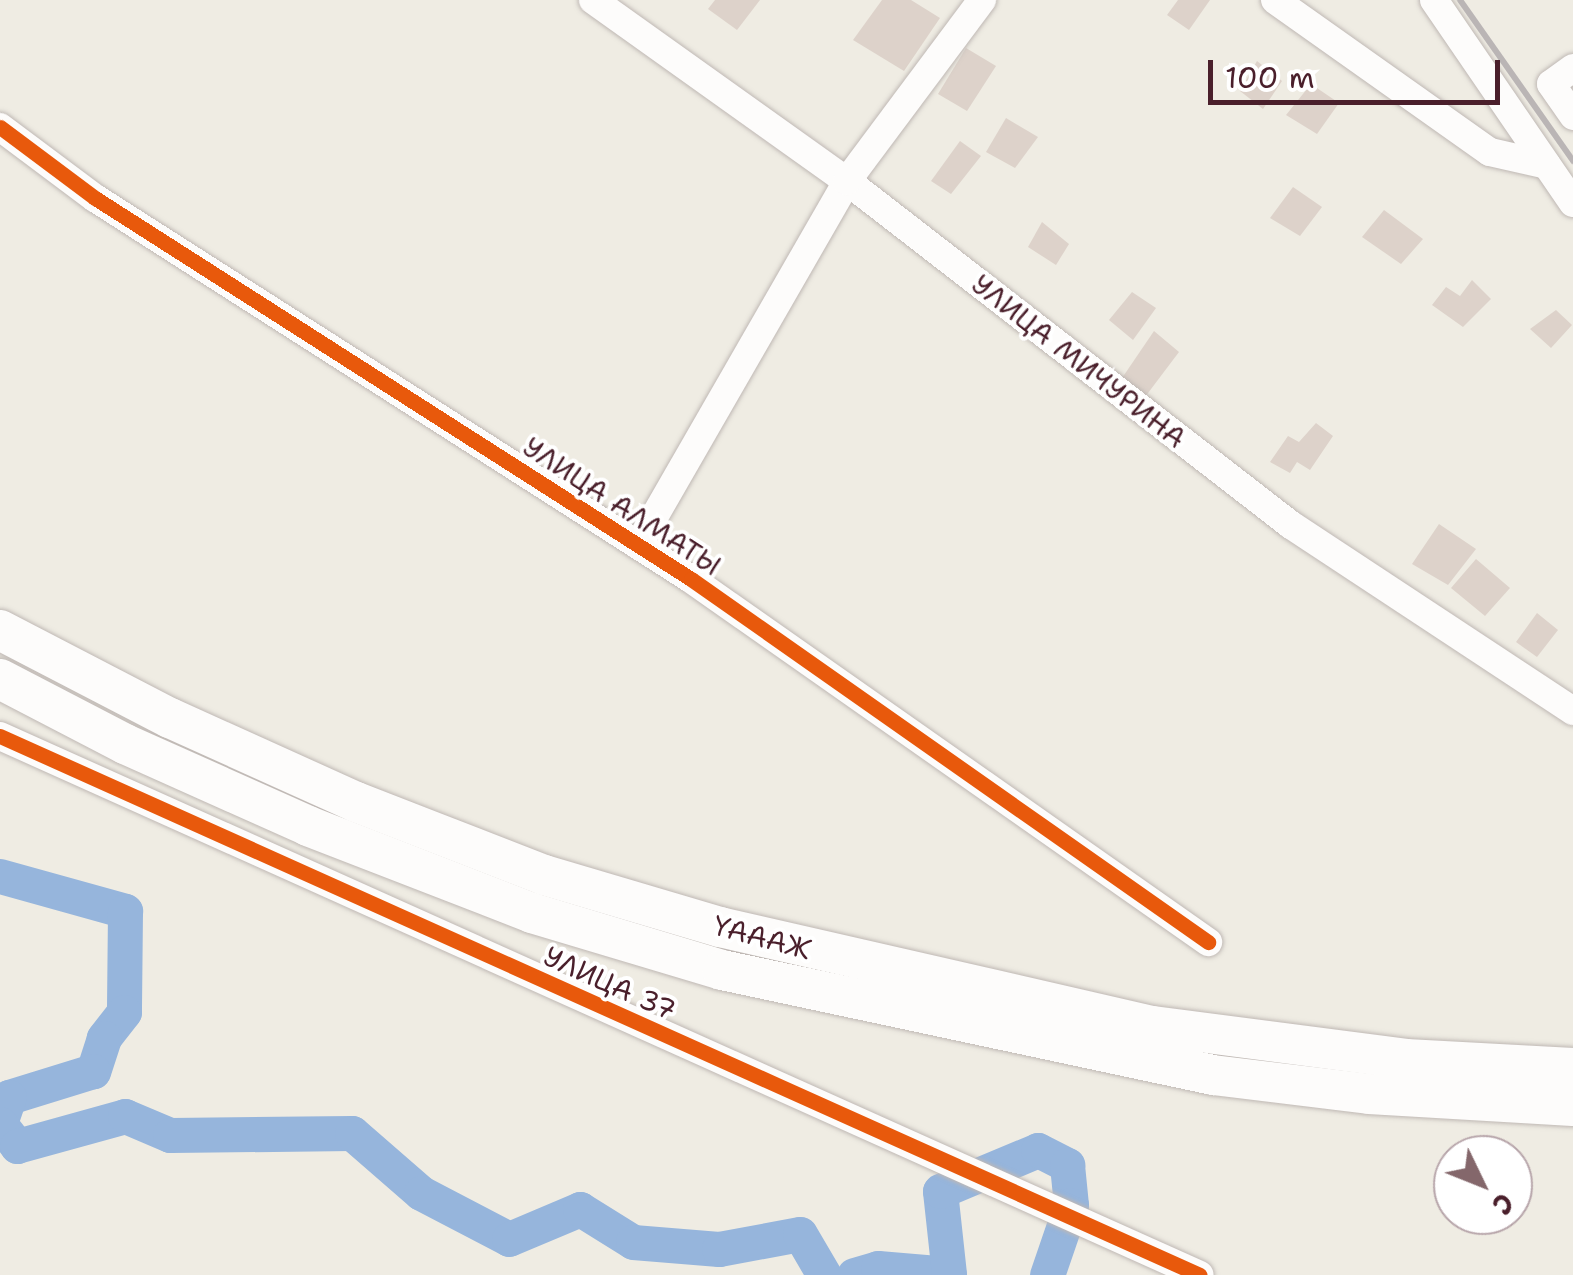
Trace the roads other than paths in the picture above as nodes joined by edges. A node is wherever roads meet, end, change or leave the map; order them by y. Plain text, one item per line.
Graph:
1 (593, 0) edge
2 (982, 0) edge
3 (1274, 0) edge
4 (1434, 0) edge
5 (1573, 68) edge
6 (1573, 116) edge
7 (0, 127) edge
8 (1547, 165) junction
9 (847, 181) junction
10 (1573, 203) edge
11 (638, 545) junction
12 (0, 630) edge
13 (0, 678) edge
14 (1573, 712) edge
15 (0, 736) edge
16 (1208, 942) dead end
17 (1573, 1068) edge
18 (1573, 1106) edge
19 (1200, 1275) edge

1 - 9 street, УЛИЦА МИЧУРИНА
2 - 9 street
3 - 8 street
4 - 8 street
5 - 6 street
7 - 11 street, УЛИЦА АЛМАТЫ
8 - 10 street
9 - 11 street
9 - 14 street, УЛИЦА МИЧУРИНА
11 - 16 street, УЛИЦА АЛМАТЫ
12 - 17 highway, ҮАААЖ
13 - 18 highway, ҮАААЖ
15 - 19 street, УЛИЦА 37

